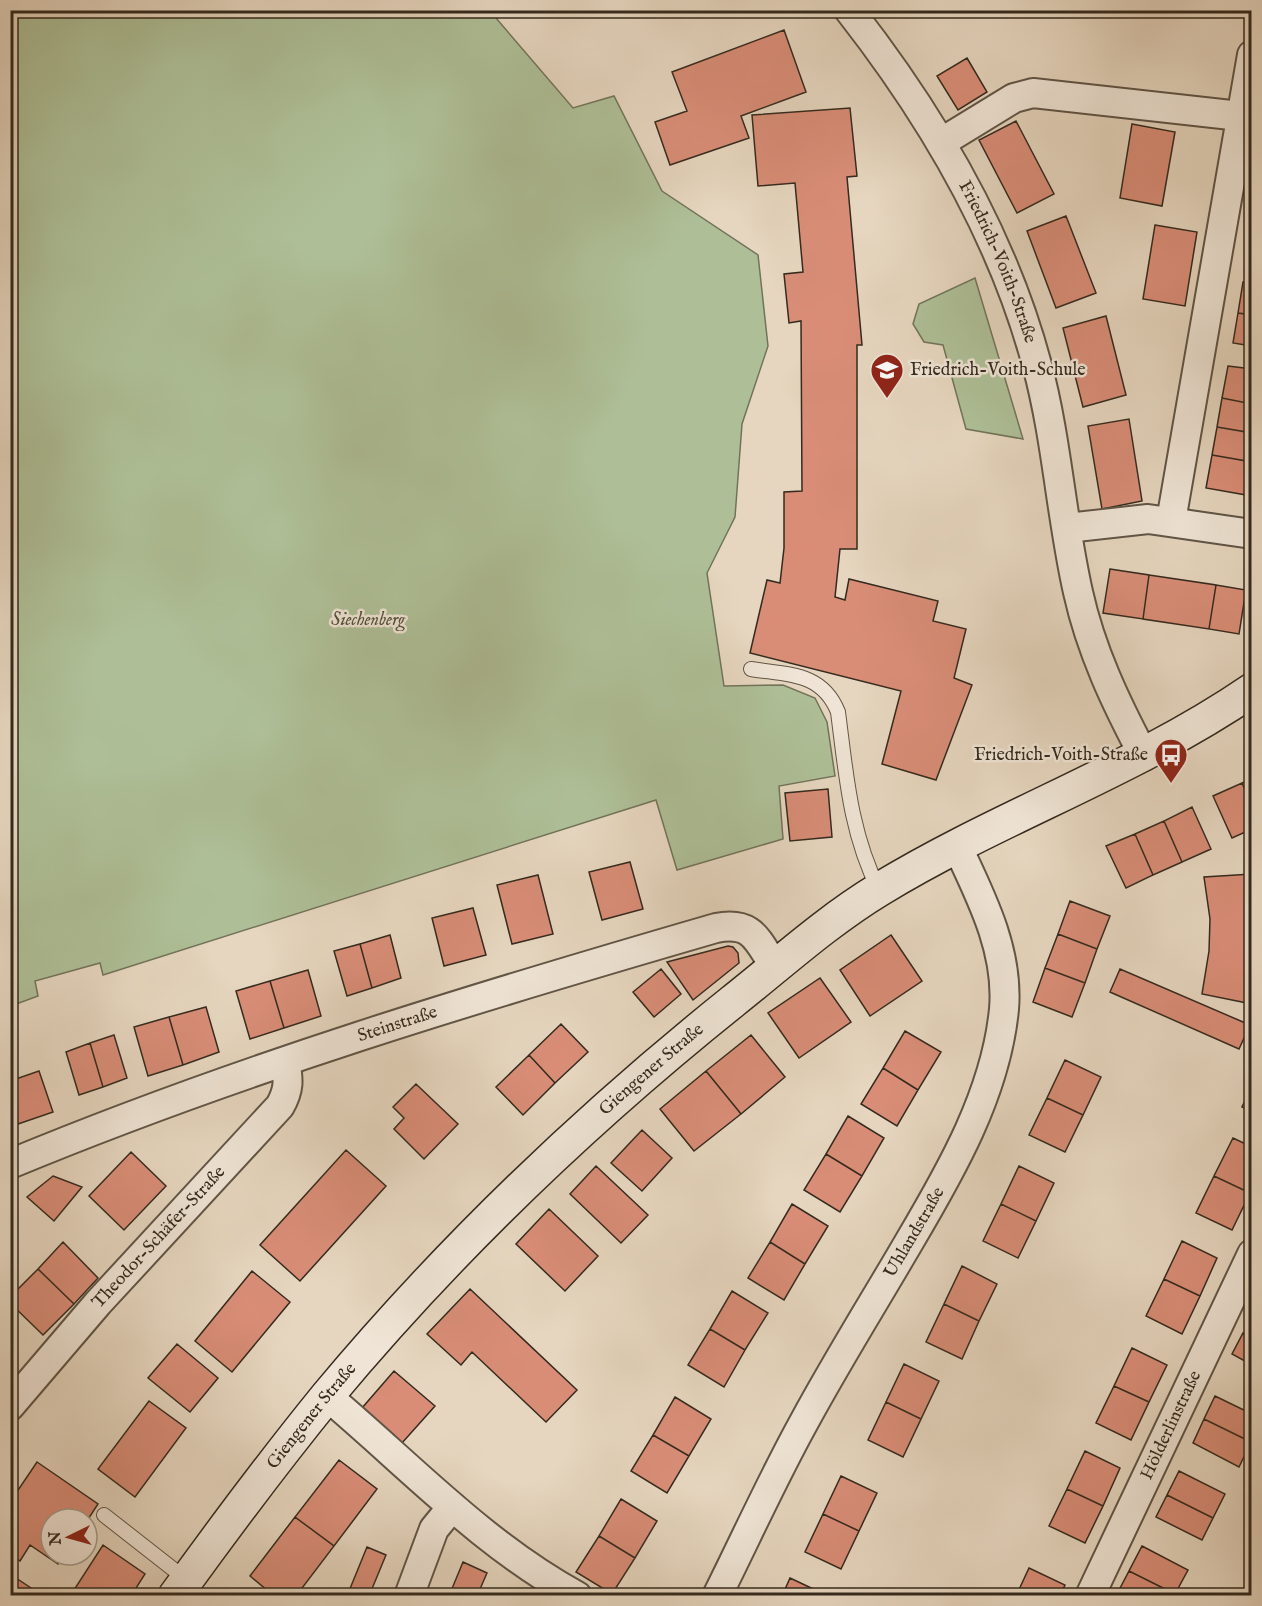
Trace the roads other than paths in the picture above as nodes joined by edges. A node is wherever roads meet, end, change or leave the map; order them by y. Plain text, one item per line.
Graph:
1 (849, 10) edge
2 (1251, 55) edge
3 (1240, 116) junction
4 (942, 142) junction
5 (1171, 520) junction
6 (1067, 528) junction
7 (1251, 534) edge
8 (751, 669) dead end
9 (1251, 690) edge
10 (1143, 756) junction
11 (957, 846) junction
12 (879, 890) junction
13 (775, 967) junction
14 (285, 1062) junction
15 (10, 1164) edge
16 (1251, 1254) edge
17 (327, 1396) junction
18 (10, 1406) edge
19 (452, 1507) junction
20 (104, 1515) dead end
21 (181, 1588) edge
22 (409, 1596) edge
23 (577, 1596) edge
24 (717, 1596) edge
25 (1090, 1596) edge

1 - 4 street, Friedrich-Voith-Straße
2 - 3 street
3 - 4 street
3 - 5 street
4 - 6 street, Friedrich-Voith-Straße
5 - 6 street
5 - 7 street
6 - 10 street, Friedrich-Voith-Straße
8 - 12 lane
9 - 10 main road, Giengener Straße
10 - 11 main road, Giengener Straße
11 - 12 main road, Giengener Straße
11 - 24 street, Uhlandstraße
12 - 13 main road, Giengener Straße
13 - 14 street, Steinstraße
13 - 17 main road, Giengener Straße
14 - 15 street, Steinstraße
14 - 18 street, Theodor-Schäfer-Straße
16 - 25 street, Hölderlinstraße
17 - 19 street
17 - 21 main road, Giengener Straße
19 - 22 street
19 - 23 street
20 - 21 lane

